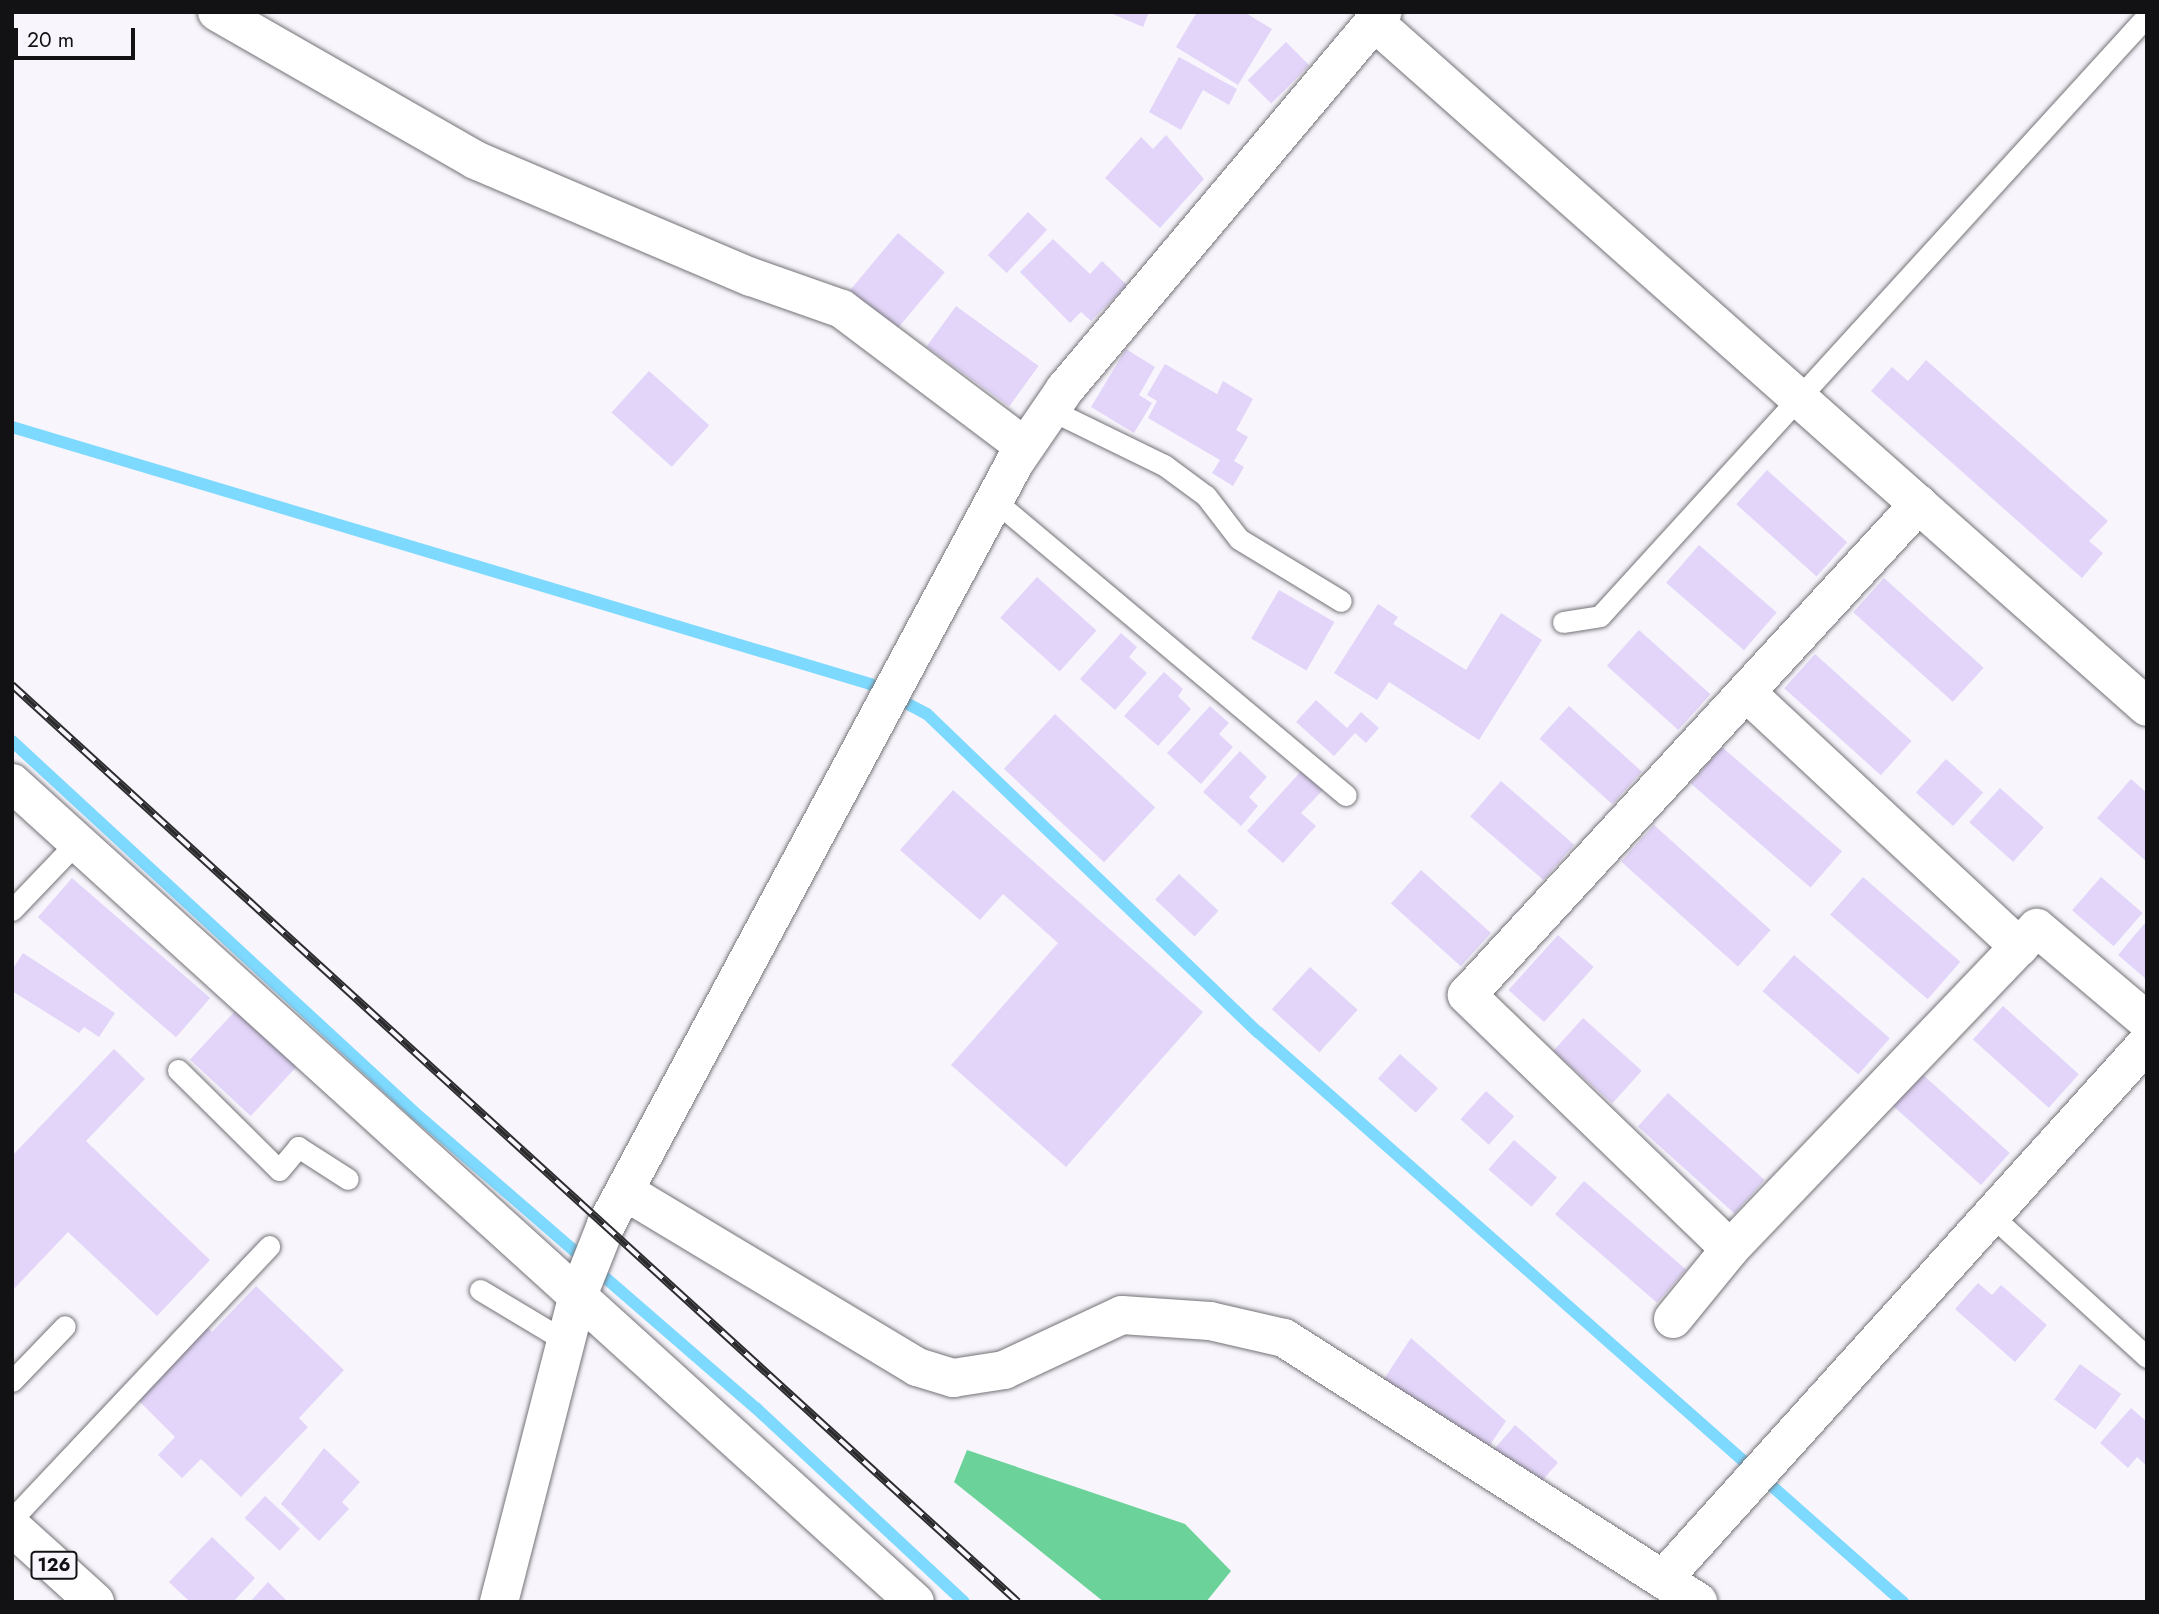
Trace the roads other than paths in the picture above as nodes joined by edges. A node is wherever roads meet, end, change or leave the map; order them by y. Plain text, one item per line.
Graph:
1 (217, 12) edge
2 (2147, 16) edge
3 (1378, 17) edge
4 (1802, 401) junction
5 (1051, 410) junction
6 (1025, 447) junction
7 (994, 500) junction
8 (1919, 504) junction
9 (1341, 601) dead end
10 (1563, 622) dead end
11 (1748, 694) junction
12 (2147, 707) edge
13 (12, 783) edge
14 (1345, 795) dead end
15 (77, 842) junction
16 (12, 910) edge
17 (2019, 947) junction
18 (2147, 1021) edge
19 (2147, 1043) edge
20 (177, 1070) dead end
21 (348, 1179) dead end
22 (626, 1192) junction
23 (1992, 1216) junction
24 (269, 1246) dead end
25 (1731, 1249) junction
26 (480, 1290) dead end
27 (579, 1295) junction
28 (1673, 1319) dead end
29 (65, 1326) dead end
30 (567, 1342) junction
31 (2147, 1357) edge
32 (12, 1381) edge
33 (12, 1519) edge
34 (12, 1527) edge
35 (1663, 1579) junction
36 (95, 1602) edge
37 (499, 1602) edge
38 (915, 1602) edge
39 (1698, 1602) edge

1 - 6 main road
2 - 4 lane
3 - 4 main road
3 - 5 main road
4 - 8 main road
4 - 10 lane
5 - 6 main road
5 - 9 lane
6 - 7 main road
7 - 14 lane
7 - 22 main road
8 - 11 main road
8 - 12 main road
11 - 17 main road
11 - 25 main road
13 - 15 main road
15 - 16 lane
15 - 27 main road
17 - 18 main road
17 - 25 main road
19 - 23 main road
20 - 21 lane
22 - 27 main road
22 - 35 main road
23 - 31 lane
23 - 35 main road
24 - 33 lane
25 - 28 main road
26 - 30 lane
27 - 30 main road
27 - 38 main road
29 - 32 lane
30 - 37 main road
34 - 36 main road, 126
35 - 39 main road

